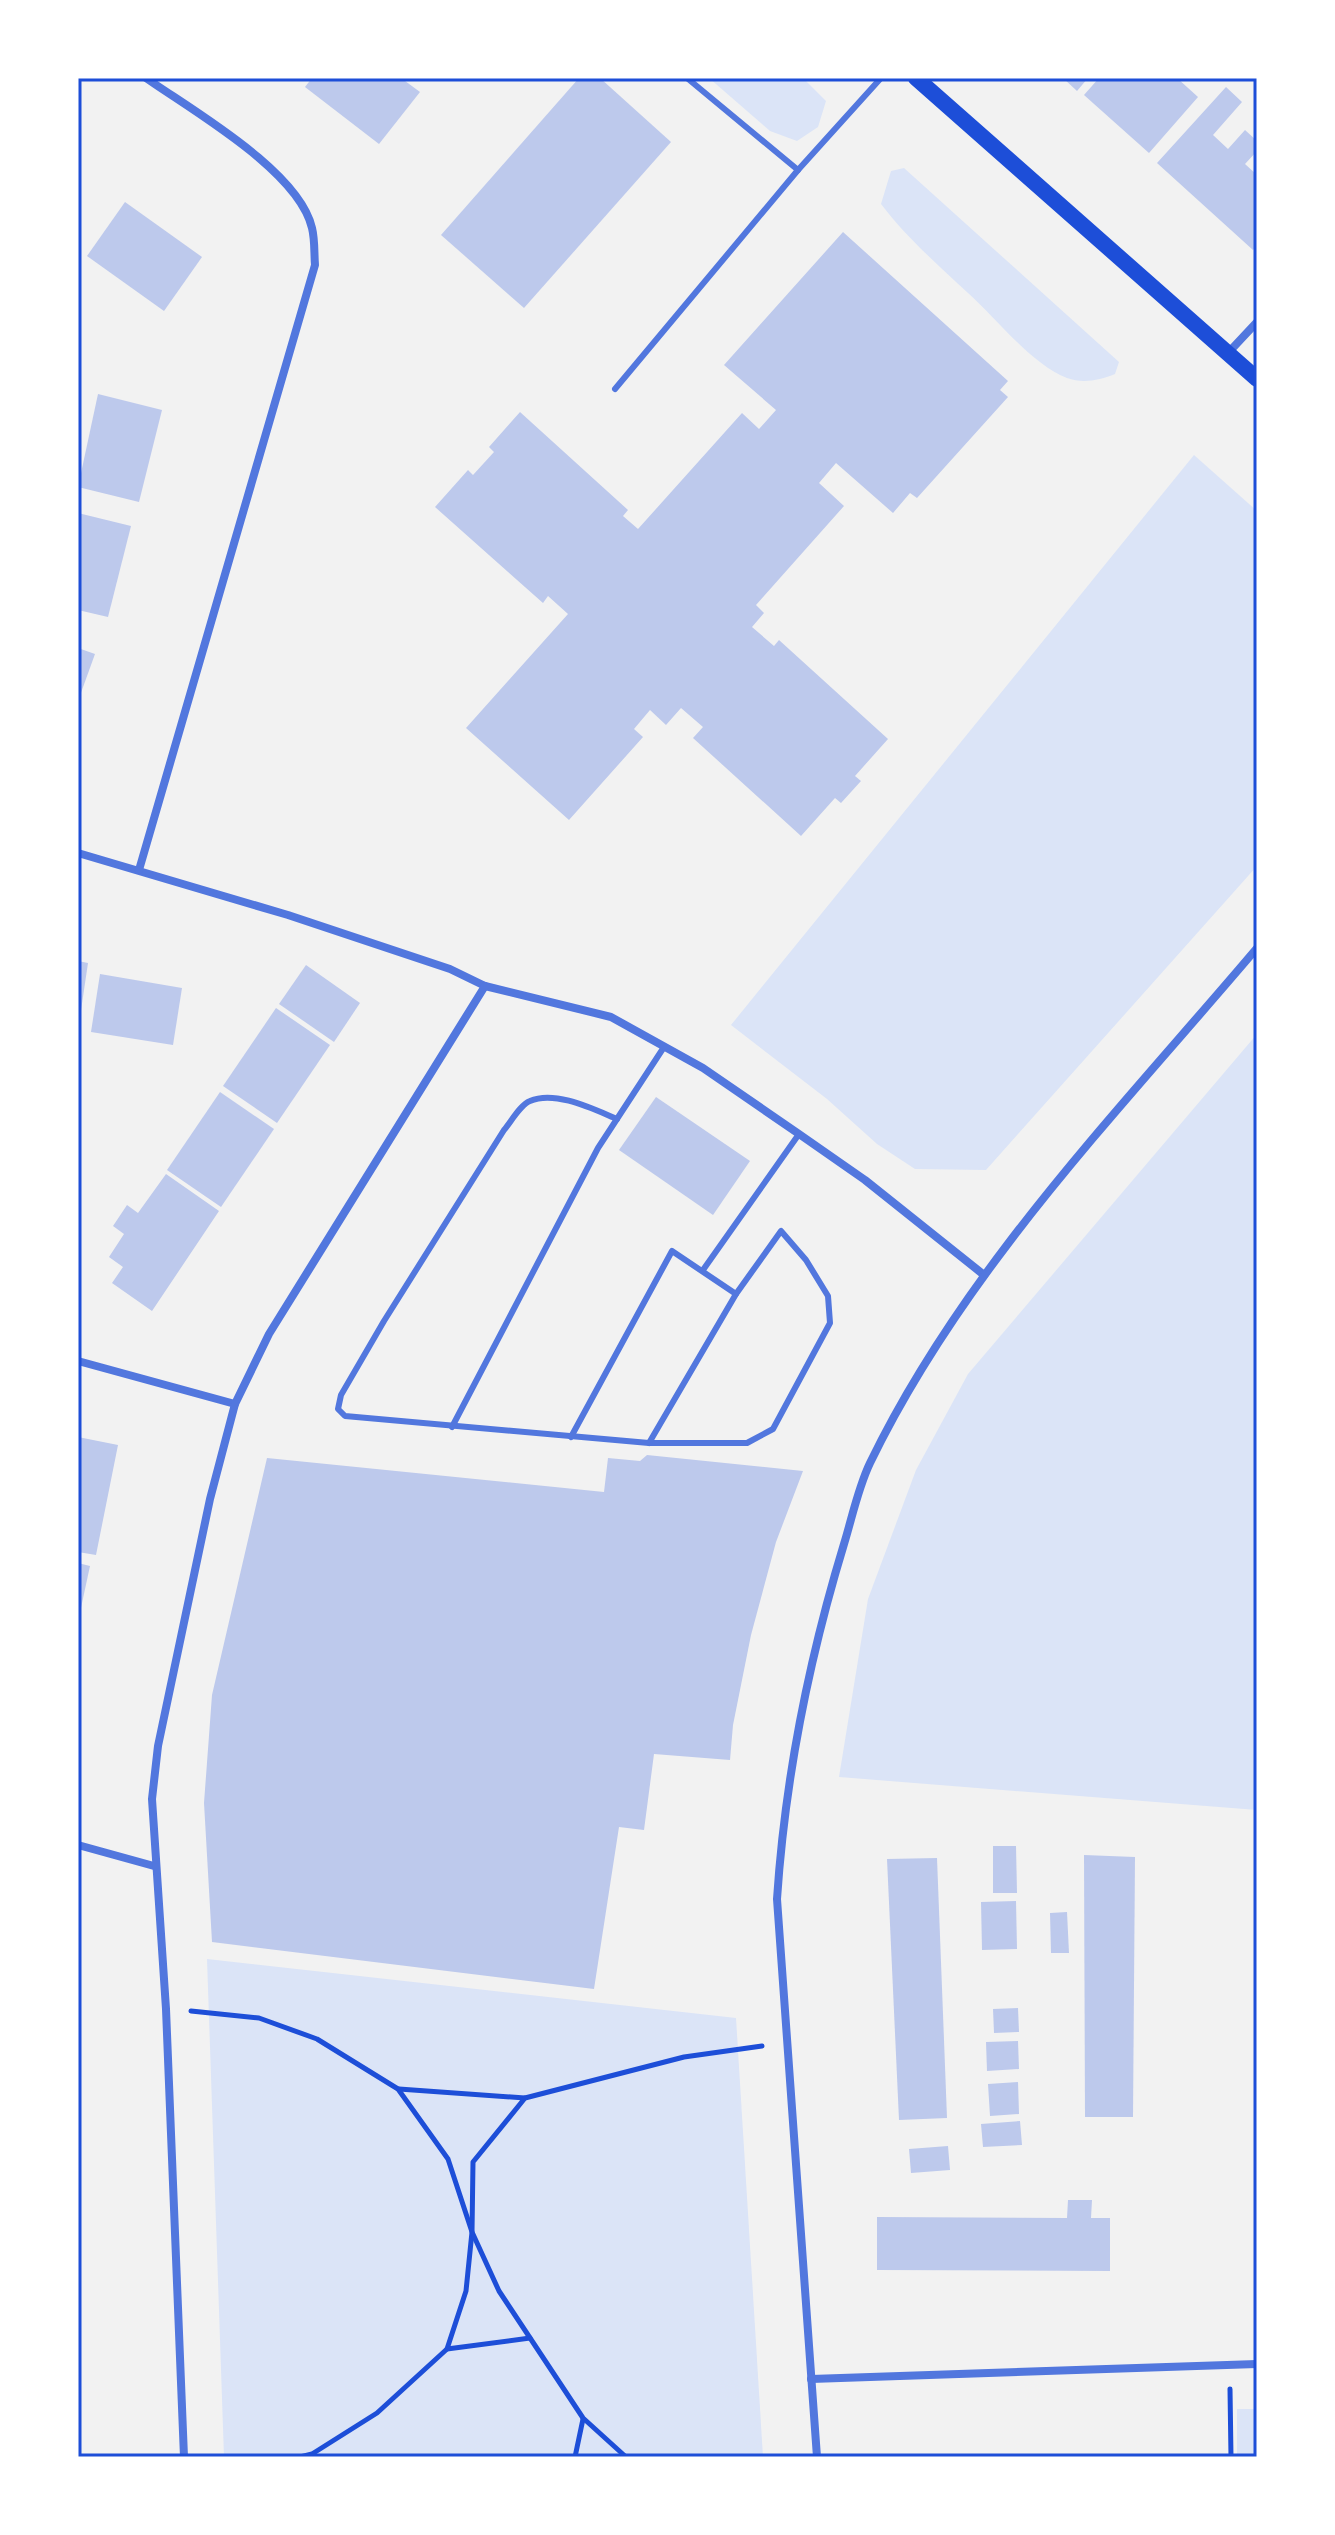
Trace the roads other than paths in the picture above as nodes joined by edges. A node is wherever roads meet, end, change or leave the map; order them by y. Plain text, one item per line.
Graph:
1 (146, 78) edge
2 (687, 78) edge
3 (881, 78) edge
4 (916, 78) edge
5 (798, 170) junction
6 (1257, 322) edge
7 (1228, 353) junction
8 (1257, 379) edge
9 (615, 389) dead end
10 (78, 853) edge
11 (139, 870) junction
12 (1257, 948) edge
13 (485, 986) junction
14 (664, 1047) junction
15 (617, 1119) junction
16 (799, 1134) junction
17 (703, 1270) junction
18 (984, 1275) junction
19 (736, 1294) junction
20 (78, 1361) edge
21 (235, 1404) junction
22 (452, 1427) junction
23 (571, 1437) junction
24 (649, 1443) junction
25 (78, 1845) edge
26 (154, 1866) junction
27 (1257, 2364) edge
28 (811, 2379) junction
29 (184, 2457) edge
30 (817, 2457) edge

1 - 11 street
2 - 5 lane
3 - 5 lane
4 - 7 main road
5 - 9 lane
6 - 7 street
7 - 8 main road
10 - 11 street
11 - 13 street
12 - 18 street
13 - 14 street
13 - 21 street
14 - 15 lane
14 - 16 street
15 - 22 lane
15 - 22 lane
16 - 17 lane
16 - 18 street
17 - 19 lane
17 - 23 lane
18 - 28 street
19 - 24 lane
19 - 24 lane
20 - 21 street
21 - 26 street
22 - 23 lane
23 - 24 lane
25 - 26 street
26 - 29 street
27 - 28 street
28 - 30 street

